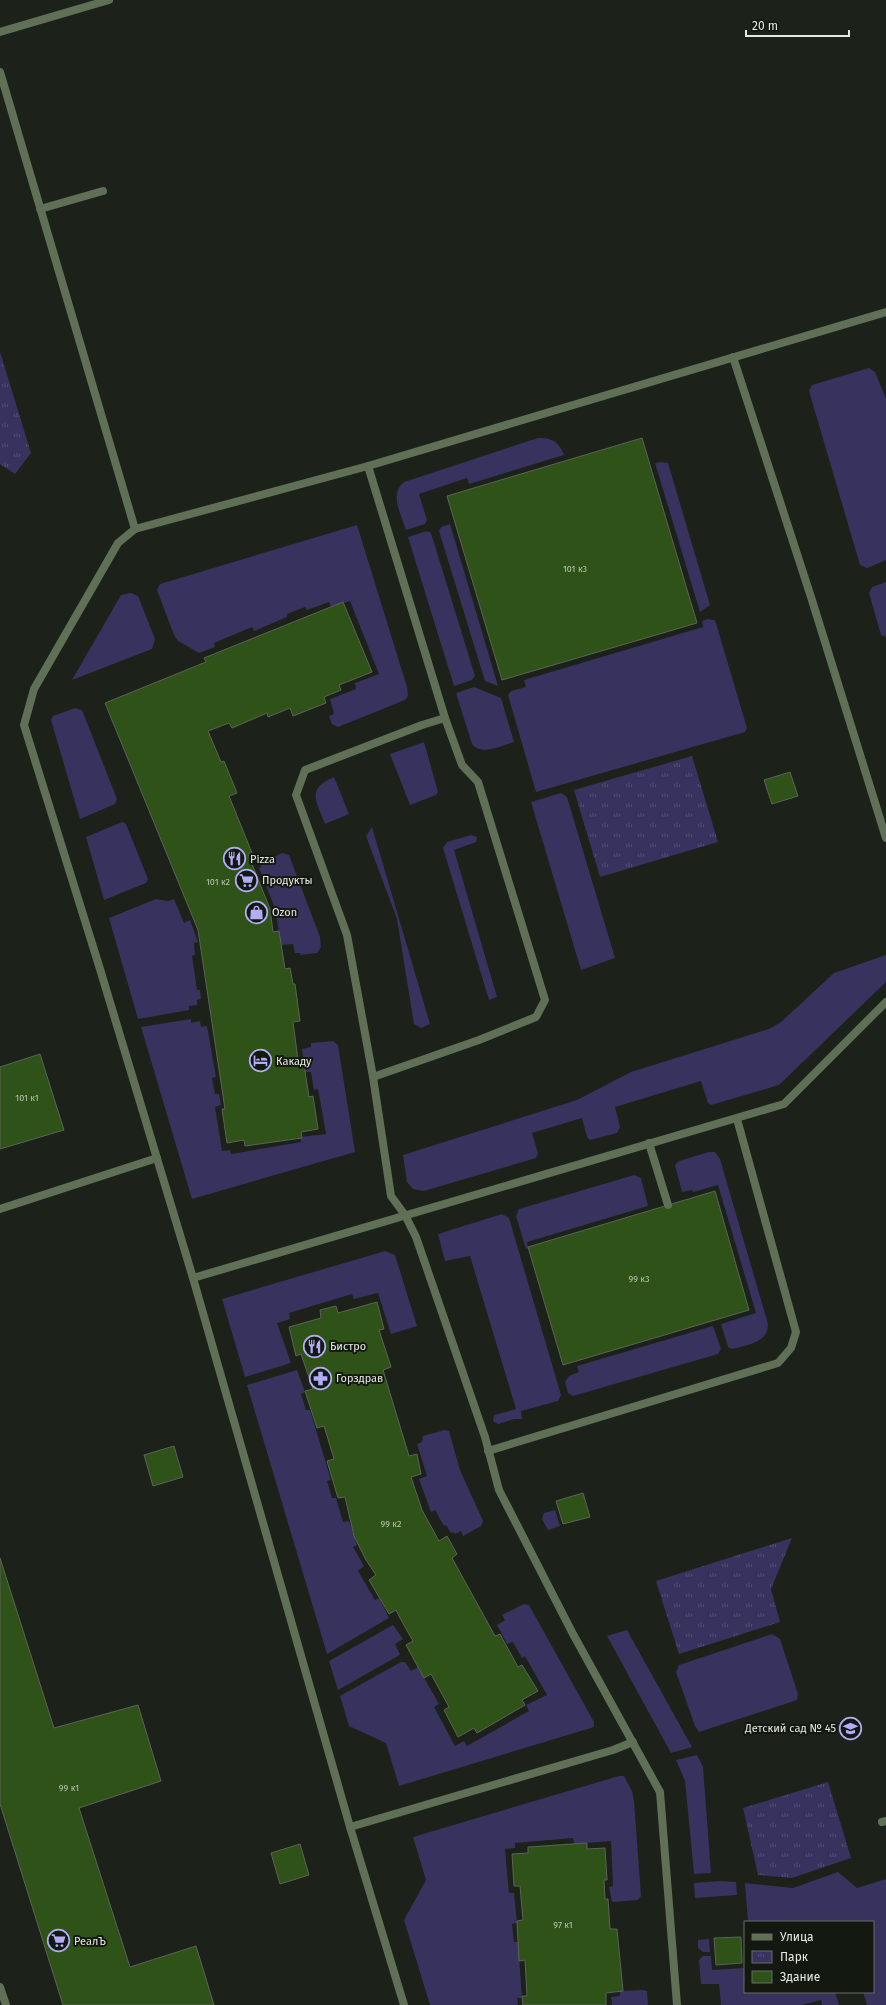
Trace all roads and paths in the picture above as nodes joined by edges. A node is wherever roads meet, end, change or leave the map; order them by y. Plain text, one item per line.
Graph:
1 (109, 0) edge
2 (0, 32) edge
3 (0, 72) edge
4 (103, 191) dead end
5 (40, 209) junction
6 (886, 312) edge
7 (733, 357) junction
8 (368, 466) junction
9 (135, 530) junction
10 (444, 718) junction
11 (886, 838) edge
12 (886, 1002) edge
13 (373, 1077) junction
14 (737, 1119) junction
15 (649, 1143) junction
16 (158, 1158) junction
17 (668, 1204) dead end
18 (0, 1209) edge
19 (405, 1215) junction
20 (192, 1278) junction
21 (488, 1451) junction
22 (633, 1742) junction
23 (350, 1827) junction
24 (0, 1987) edge
25 (6, 2005) edge
26 (404, 2005) edge
27 (677, 2005) edge

1 - 2 street
3 - 5 street
4 - 5 street
5 - 9 street
6 - 7 street
7 - 8 street
7 - 11 street
8 - 9 street
8 - 10 street
9 - 16 street
10 - 13 street
10 - 13 street
12 - 14 street
13 - 19 street
14 - 15 street
14 - 21 street
15 - 17 street
15 - 19 street
16 - 18 street
16 - 20 street
19 - 20 street
19 - 21 street
20 - 23 street
21 - 22 street
22 - 23 street
22 - 27 street
23 - 26 street
24 - 25 street

